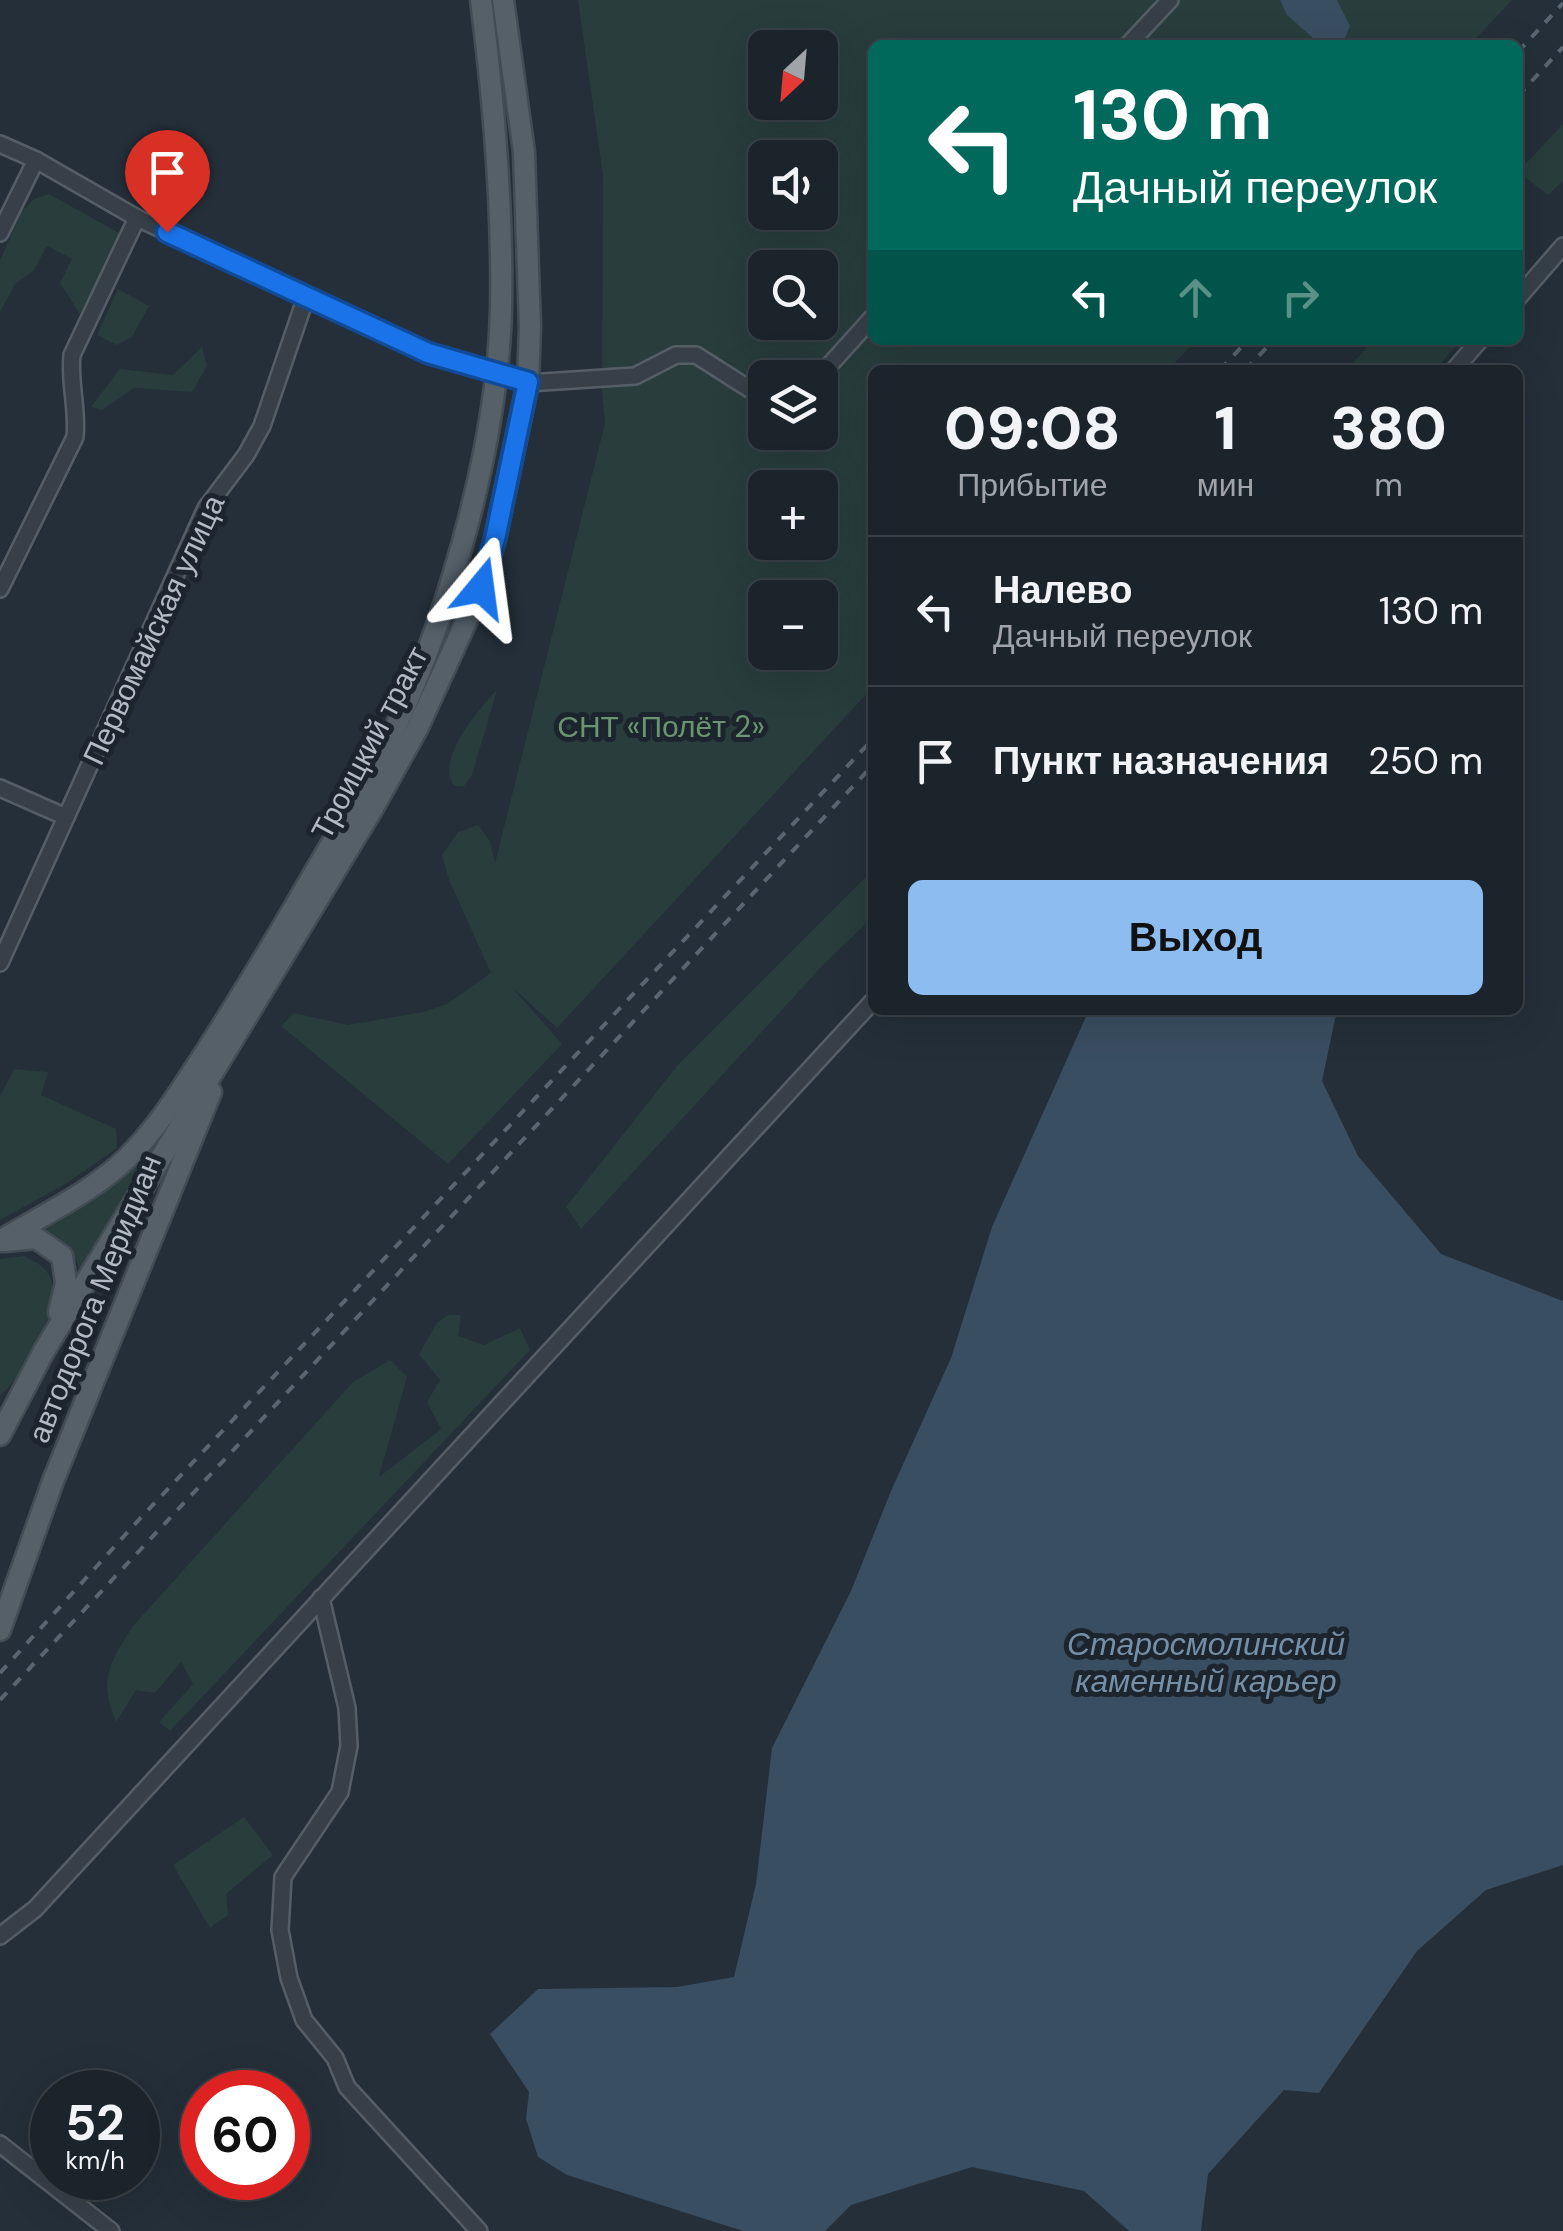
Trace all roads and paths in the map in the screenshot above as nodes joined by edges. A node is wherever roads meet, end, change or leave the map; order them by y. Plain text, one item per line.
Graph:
1 (481, 0) edge
2 (503, 0) edge
3 (1170, 0) edge
4 (1133, 40) edge
5 (0, 144) edge
6 (36, 160) junction
7 (137, 218) junction
8 (0, 233) edge
9 (1563, 246) edge
10 (1523, 292) edge
11 (306, 298) junction
12 (868, 322) edge
13 (1476, 345) edge
14 (834, 360) edge
15 (1458, 365) edge
16 (496, 374) junction
17 (528, 382) junction
18 (748, 388) edge
19 (0, 589) edge
20 (0, 788) edge
21 (66, 817) junction
22 (0, 963) edge
23 (868, 1006) edge
24 (227, 1047) junction
25 (0, 1242) edge
26 (44, 1352) junction
27 (27, 1382) junction
28 (0, 1414) edge
29 (0, 1435) edge
30 (322, 1598) junction
31 (0, 1630) edge
32 (0, 1936) edge
33 (0, 2144) edge
34 (110, 2231) edge
35 (479, 2231) edge

1 - 16 main road, Троицкий тракт
2 - 17 main road, Троицкий тракт
3 - 4 street
5 - 6 street
6 - 7 street
6 - 8 street
7 - 11 street
7 - 19 street
9 - 10 street
11 - 16 street
11 - 21 street, Первомайская улица
12 - 14 street
13 - 15 street
16 - 17 street
16 - 25 main road, Троицкий тракт
17 - 18 street
17 - 24 main road, Троицкий тракт
20 - 21 street
21 - 22 street, Первомайская улица
23 - 30 street
24 - 26 main road, Троицкий тракт
24 - 31 main road, автодорога Меридиан
25 - 26 main road
26 - 27 main road, Троицкий тракт
27 - 28 main road
27 - 29 main road, Троицкий тракт
30 - 32 street
30 - 35 street
33 - 34 street

